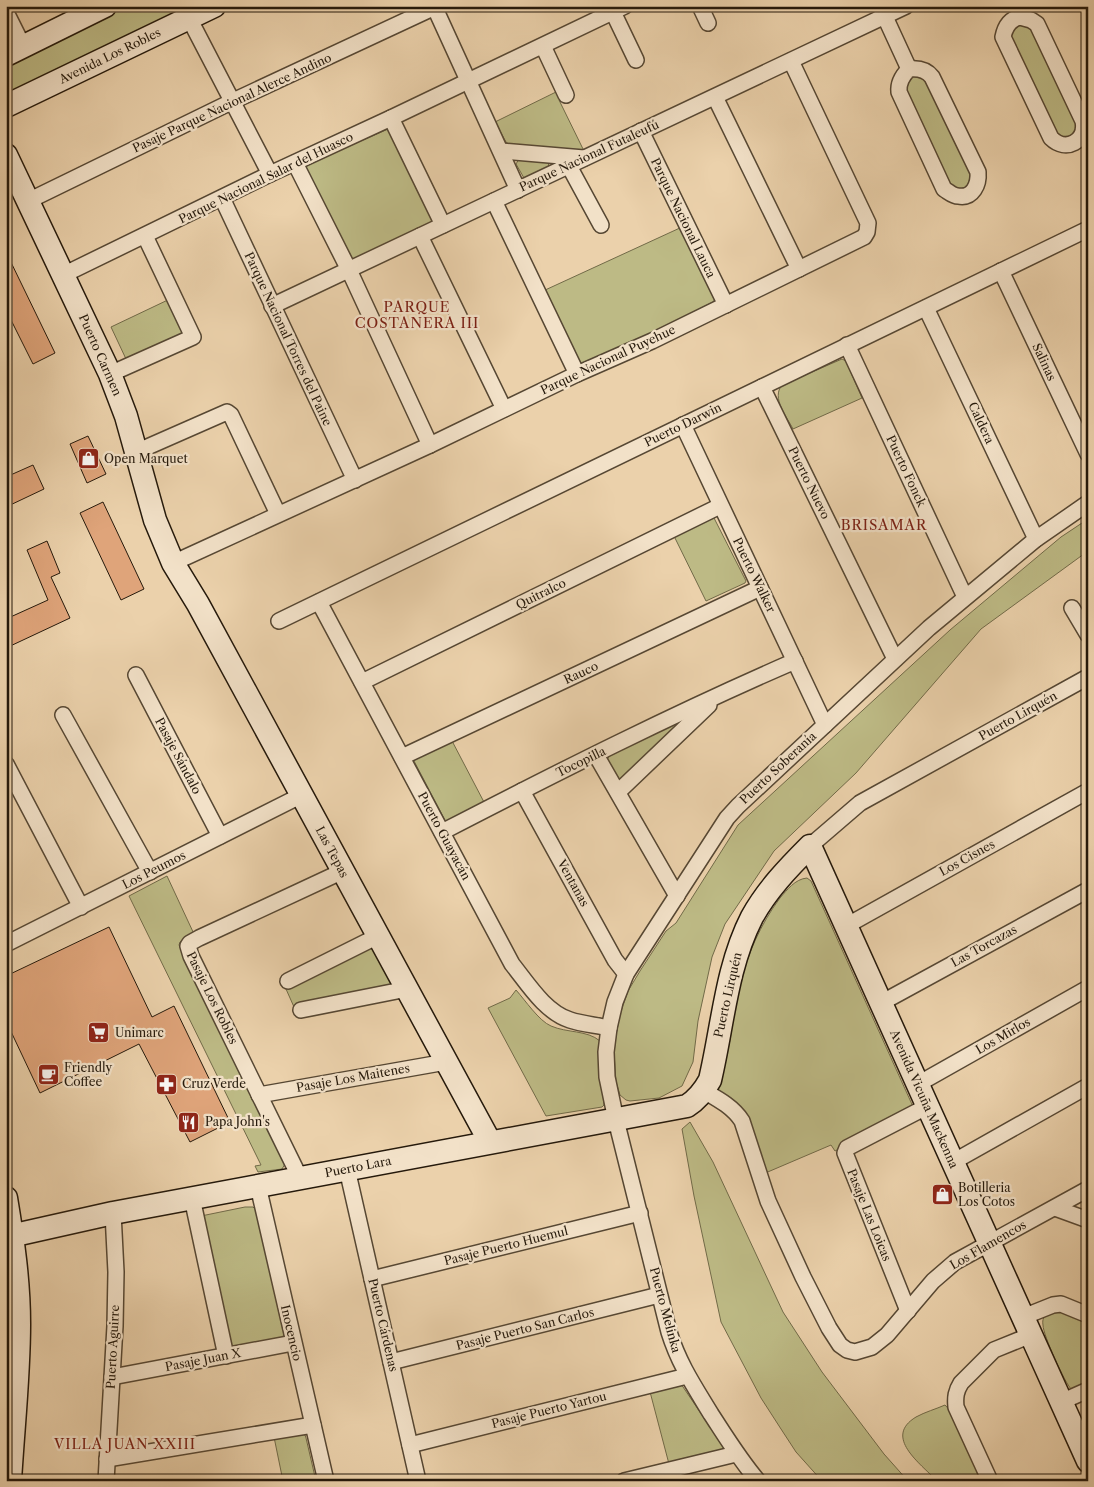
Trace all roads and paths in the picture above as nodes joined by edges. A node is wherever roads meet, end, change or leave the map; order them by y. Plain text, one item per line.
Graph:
1 (105, 6) edge
2 (214, 6) edge
3 (700, 6) edge
4 (906, 6) edge
5 (435, 7) edge
6 (619, 9) edge
7 (882, 11) edge
8 (6, 12) edge
9 (1012, 12) edge
10 (189, 18) junction
11 (708, 23) dead end
12 (542, 46) junction
13 (15, 51) edge
14 (636, 60) dead end
15 (791, 61) junction
16 (909, 69) junction
17 (469, 81) junction
18 (566, 94) dead end
19 (715, 97) junction
20 (231, 102) junction
21 (6, 106) edge
22 (391, 118) junction
23 (641, 132) junction
24 (501, 151) junction
25 (586, 158) junction
26 (295, 163) junction
27 (9, 166) edge
28 (569, 166) junction
29 (270, 174) junction
30 (518, 190) junction
31 (222, 198) junction
32 (28, 201) junction
33 (494, 201) junction
34 (443, 225) junction
35 (601, 225) dead end
36 (1086, 233) edge
37 (146, 236) junction
38 (420, 236) junction
39 (798, 269) junction
40 (349, 270) junction
41 (1001, 271) junction
42 (63, 275) junction
43 (726, 305) junction
44 (272, 306) junction
45 (926, 308) junction
46 (847, 345) junction
47 (110, 374) junction
48 (577, 374) junction
49 (762, 387) junction
50 (504, 409) junction
51 (683, 425) junction
52 (430, 445) junction
53 (136, 452) junction
54 (1088, 454) edge
55 (355, 480) junction
56 (1088, 503) edge
57 (720, 506) junction
58 (278, 514) junction
59 (1036, 539) junction
60 (174, 563) junction
61 (760, 588) junction
62 (965, 597) junction
63 (319, 602) junction
64 (1072, 608) dead end
65 (279, 621) dead end
66 (1088, 635) edge
67 (895, 659) junction
68 (795, 661) junction
69 (136, 675) dead end
70 (1088, 678) edge
71 (362, 682) junction
72 (721, 694) junction
73 (63, 715) dead end
74 (825, 724) junction
75 (596, 755) junction
76 (402, 757) junction
77 (6, 764) edge
78 (522, 791) junction
79 (1088, 791) edge
80 (618, 792) junction
81 (302, 795) junction
82 (442, 832) junction
83 (220, 836) junction
84 (810, 846) junction
85 (343, 871) junction
86 (150, 872) junction
87 (1088, 890) edge
88 (678, 896) junction
89 (81, 906) junction
90 (846, 926) junction
91 (378, 936) junction
92 (7, 941) edge
93 (626, 974) junction
94 (288, 981) dead end
95 (1088, 988) edge
96 (407, 989) junction
97 (881, 1003) junction
98 (301, 1010) dead end
99 (609, 1028) junction
100 (446, 1062) junction
101 (918, 1084) junction
102 (1088, 1086) edge
103 (704, 1091) junction
104 (259, 1094) junction
105 (928, 1106) junction
106 (616, 1120) junction
107 (490, 1142) junction
108 (953, 1162) junction
109 (347, 1169) junction
110 (300, 1178) junction
111 (258, 1186) junction
112 (1088, 1189) edge
113 (6, 1198) edge
114 (192, 1198) junction
115 (1055, 1208) junction
116 (113, 1212) junction
117 (640, 1213) junction
118 (1088, 1220) edge
119 (10, 1236) edge
120 (989, 1243) junction
121 (372, 1279) junction
122 (659, 1295) junction
123 (908, 1310) junction
124 (1088, 1315) edge
125 (1027, 1326) junction
126 (293, 1343) junction
127 (226, 1356) junction
128 (391, 1362) junction
129 (687, 1376) junction
130 (112, 1378) junction
131 (1088, 1390) edge
132 (1061, 1402) junction
133 (312, 1425) junction
134 (410, 1444) junction
135 (736, 1454) junction
136 (107, 1459) junction
137 (1088, 1461) edge
138 (10, 1481) edge
139 (106, 1481) edge
140 (326, 1481) edge
141 (418, 1481) edge
142 (624, 1481) edge
143 (758, 1481) edge
144 (990, 1481) edge

1 - 13 street
2 - 10 street, Avenida Los Robles
3 - 11 street
4 - 7 street, Parque Nacional Futaleufú
5 - 17 street
5 - 20 street, Pasaje Parque Nacional Alerce Andino
6 - 12 street, Parque Nacional Salar del Huasco
6 - 14 street
7 - 15 street, Parque Nacional Futaleufú
7 - 16 street
8 - 13 street
9 - 9 street
10 - 20 street
10 - 21 street, Avenida Los Robles
12 - 17 street, Parque Nacional Salar del Huasco
12 - 18 street
15 - 19 street, Parque Nacional Futaleufú
15 - 39 street, Parque Nacional Puyehue
16 - 16 street
17 - 22 street, Parque Nacional Salar del Huasco
17 - 24 street
19 - 23 street, Parque Nacional Futaleufú
19 - 39 street
20 - 29 street
20 - 32 street, Pasaje Parque Nacional Alerce Andino
22 - 26 street, Parque Nacional Salar del Huasco
22 - 34 street
23 - 25 street, Parque Nacional Futaleufú
23 - 43 street, Parque Nacional Lauca
24 - 25 street
24 - 30 street
25 - 28 street, Parque Nacional Futaleufú
26 - 29 street, Parque Nacional Salar del Huasco
26 - 40 street
27 - 32 street, Puerto Carmen
28 - 30 street, Parque Nacional Futaleufú
28 - 35 street
29 - 31 street, Parque Nacional Salar del Huasco
30 - 33 street, Parque Nacional Futaleufú
31 - 37 street, Parque Nacional Salar del Huasco
31 - 44 street, Parque Nacional Torres del Paine
32 - 42 street, Puerto Carmen
33 - 34 street, Parque Nacional Futaleufú
33 - 48 street
34 - 38 street, Parque Nacional Futaleufú
36 - 41 street, Puerto Darwin
37 - 42 street, Parque Nacional Salar del Huasco
37 - 47 street
38 - 40 street, Parque Nacional Futaleufú
38 - 50 street
39 - 43 street, Parque Nacional Puyehue
40 - 44 street, Parque Nacional Futaleufú
40 - 52 street
41 - 45 street, Puerto Darwin
41 - 54 street, Salinas
42 - 47 street, Puerto Carmen
43 - 48 street, Parque Nacional Puyehue
44 - 55 street, Parque Nacional Torres del Paine
45 - 46 street, Puerto Darwin
45 - 59 street, Caldera
46 - 49 street, Puerto Darwin
46 - 62 street, Puerto Fonck
47 - 53 street, Puerto Carmen
48 - 50 street, Parque Nacional Puyehue
49 - 51 street, Puerto Darwin
49 - 67 street, Puerto Nuevo
50 - 52 street, Parque Nacional Puyehue
51 - 57 street, Puerto Walker
51 - 63 street, Puerto Darwin
52 - 55 street, Parque Nacional Puyehue
53 - 58 street
53 - 60 street, Puerto Carmen
55 - 58 street, Parque Nacional Puyehue
56 - 59 street, Puerto Soberanía
57 - 61 street, Puerto Walker
57 - 71 street, Quitralco
58 - 60 street, Parque Nacional Puyehue
59 - 62 street, Puerto Soberanía
60 - 81 street, Las Tepas
61 - 68 street, Puerto Walker
61 - 76 street, Rauco
62 - 67 street, Puerto Soberanía
63 - 65 street, Puerto Darwin
63 - 71 street, Puerto Guayacán
64 - 66 street
67 - 74 street, Puerto Soberanía
68 - 72 street, Tocopilla
68 - 74 street, Puerto Walker
69 - 83 street, Pasaje Sándalo
70 - 84 street, Puerto Lirquén
71 - 76 street, Puerto Guayacán
72 - 75 street, Tocopilla
72 - 80 street, Tocopilla
73 - 86 street
74 - 88 street, Puerto Soberanía
75 - 78 street, Tocopilla
75 - 80 street
76 - 82 street, Puerto Guayacán
77 - 89 street
78 - 82 street, Tocopilla
78 - 93 street, Ventanas
79 - 90 street, Los Cisnes
80 - 88 street
81 - 83 street, Los Peumos
81 - 85 street, Las Tepas
82 - 99 street, Puerto Guayacán
83 - 86 street, Los Peumos
84 - 90 street, Avenida Vicuña Mackenna
84 - 103 street, Puerto Lirquén
85 - 91 street, Las Tepas
85 - 104 street, Pasaje Los Robles
86 - 89 street, Los Peumos
87 - 97 street, Las Torcazas
88 - 93 street, Puerto Soberanía
89 - 92 street, Los Peumos
90 - 97 street, Avenida Vicuña Mackenna
91 - 94 street
91 - 96 street, Las Tepas
93 - 99 street, Puerto Soberanía
95 - 101 street, Los Mirlos
96 - 98 street
96 - 100 street, Las Tepas
97 - 101 street, Avenida Vicuña Mackenna
99 - 106 street, Puerto Soberanía
100 - 104 street, Pasaje Los Maitenes
100 - 107 street, Las Tepas
101 - 105 street, Avenida Vicuña Mackenna
102 - 108 street
103 - 106 street, Puerto Lara
103 - 123 street, Los Flamencos
104 - 110 street, Pasaje Los Robles
105 - 108 street, Avenida Vicuña Mackenna
105 - 123 street, Pasaje Las Loicas
106 - 107 street, Puerto Lara
106 - 117 street, Puerto Melinka
107 - 109 street, Puerto Lara
108 - 120 street, Avenida Vicuña Mackenna
109 - 110 street, Puerto Lara
109 - 121 street, Puerto Cárdenas
110 - 111 street, Puerto Lara
111 - 114 street, Puerto Lara
111 - 126 street, Inocencio
112 - 115 street, Los Flamencos
113 - 119 street
114 - 116 street, Puerto Lara
114 - 127 street
115 - 118 street
115 - 120 street, Los Flamencos
116 - 119 street, Puerto Lara
116 - 130 street, Puerto Aguirre
117 - 121 street, Pasaje Puerto Huemul
117 - 122 street, Puerto Melinka
119 - 138 street
120 - 123 street, Los Flamencos
120 - 125 street, Avenida Vicuña Mackenna
121 - 128 street, Puerto Cárdenas
122 - 128 street, Pasaje Puerto San Carlos
122 - 129 street, Puerto Melinka
124 - 125 street
125 - 132 street, Avenida Vicuña Mackenna
125 - 144 street
126 - 127 street, Pasaje Juan X
126 - 133 street, Inocencio
127 - 130 street, Pasaje Juan X
128 - 134 street, Puerto Cárdenas
129 - 134 street, Pasaje Puerto Yartou
129 - 135 street, Puerto Melinka
130 - 136 street, Puerto Aguirre
131 - 132 street
132 - 137 street, Avenida Vicuña Mackenna
133 - 136 street
133 - 140 street, Inocencio
134 - 141 street, Puerto Cárdenas
135 - 142 street
135 - 143 street, Puerto Melinka
136 - 139 street, Puerto Aguirre

